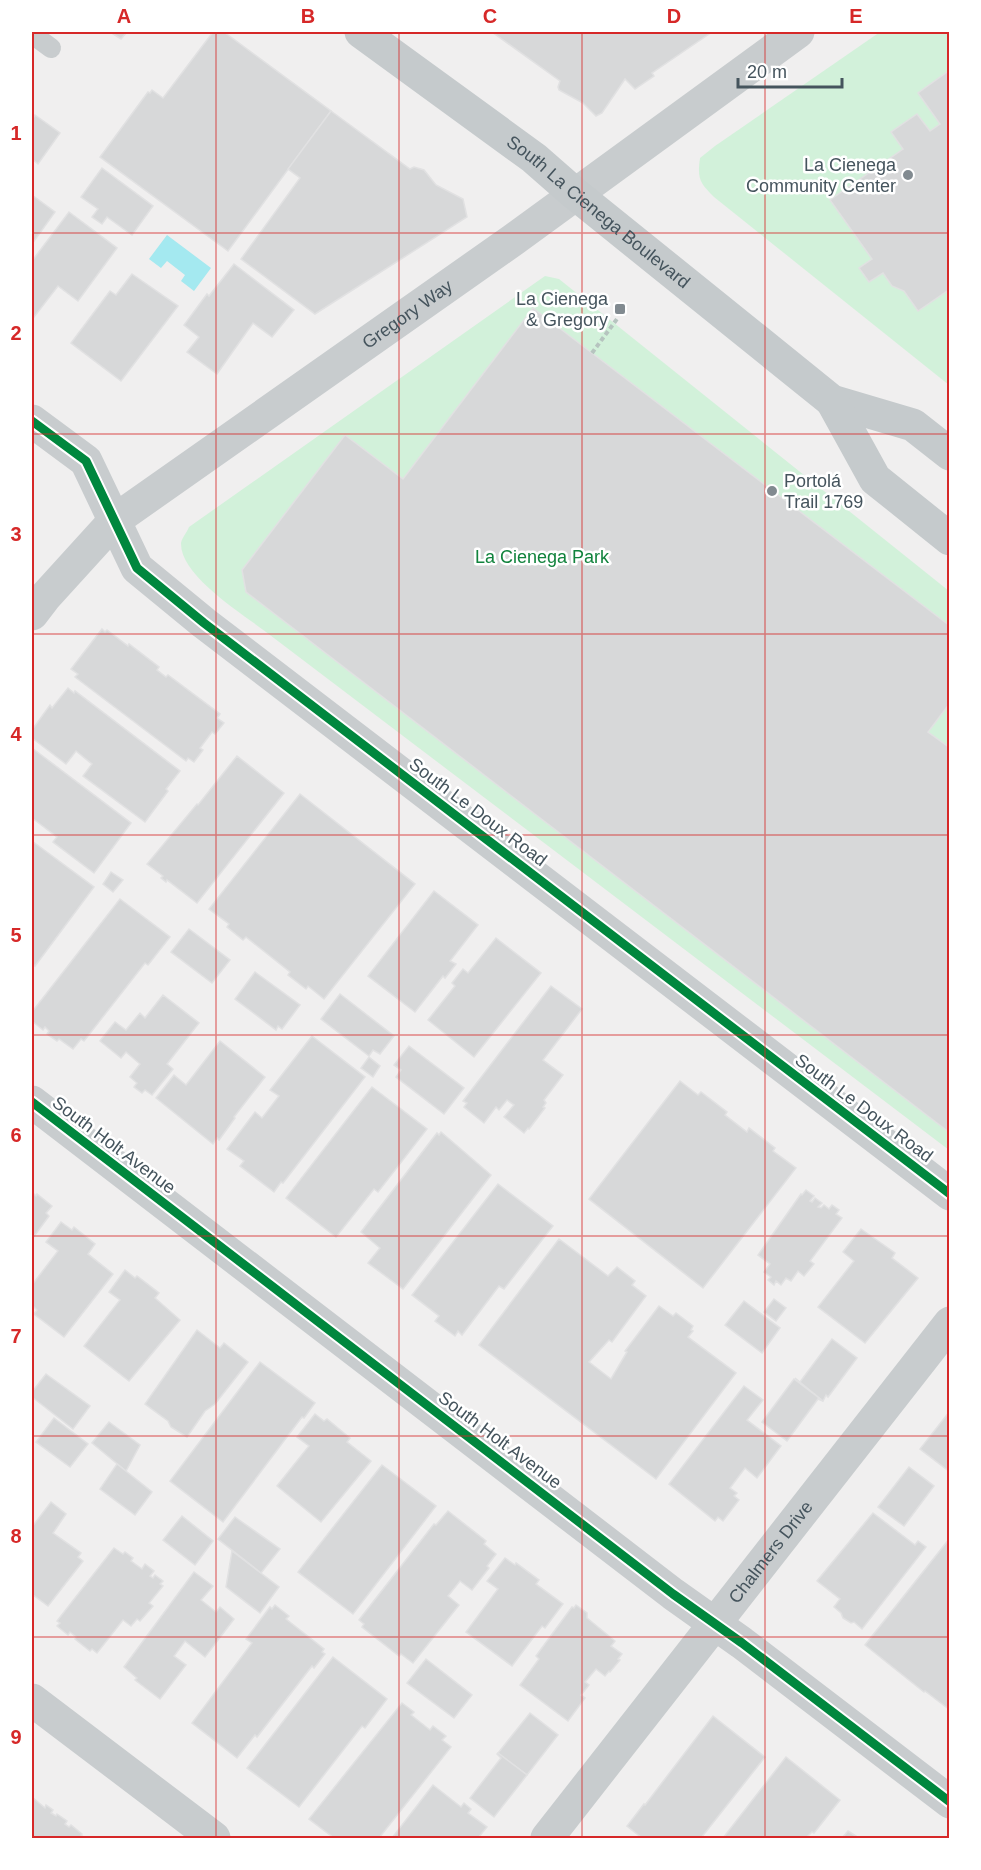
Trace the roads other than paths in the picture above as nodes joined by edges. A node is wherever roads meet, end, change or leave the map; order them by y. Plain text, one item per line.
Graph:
1 (361, 32) edge
2 (798, 32) edge
3 (32, 34) edge
4 (51, 48) dead end
5 (574, 194) junction
6 (832, 401) junction
7 (32, 421) edge
8 (950, 454) edge
9 (115, 520) junction
10 (950, 539) edge
11 (32, 614) edge
12 (32, 1102) edge
13 (950, 1194) edge
14 (950, 1323) edge
15 (714, 1624) junction
16 (32, 1700) edge
17 (950, 1802) edge
18 (213, 1839) edge
19 (546, 1839) edge

1 - 5 main road, South La Cienega Boulevard
2 - 5 street, Gregory Way
3 - 4 lane
5 - 6 main road, South La Cienega Boulevard
5 - 9 street, Gregory Way
6 - 8 main road, South La Cienega Boulevard
6 - 10 main road, South La Cienega Boulevard
7 - 9 street, South Le Doux Road
9 - 11 street, Gregory Way
9 - 13 street, South Le Doux Road
12 - 15 street, South Holt Avenue
14 - 15 street, Chalmers Drive
15 - 17 street, South Holt Avenue
15 - 19 street, Chalmers Drive
16 - 18 street

